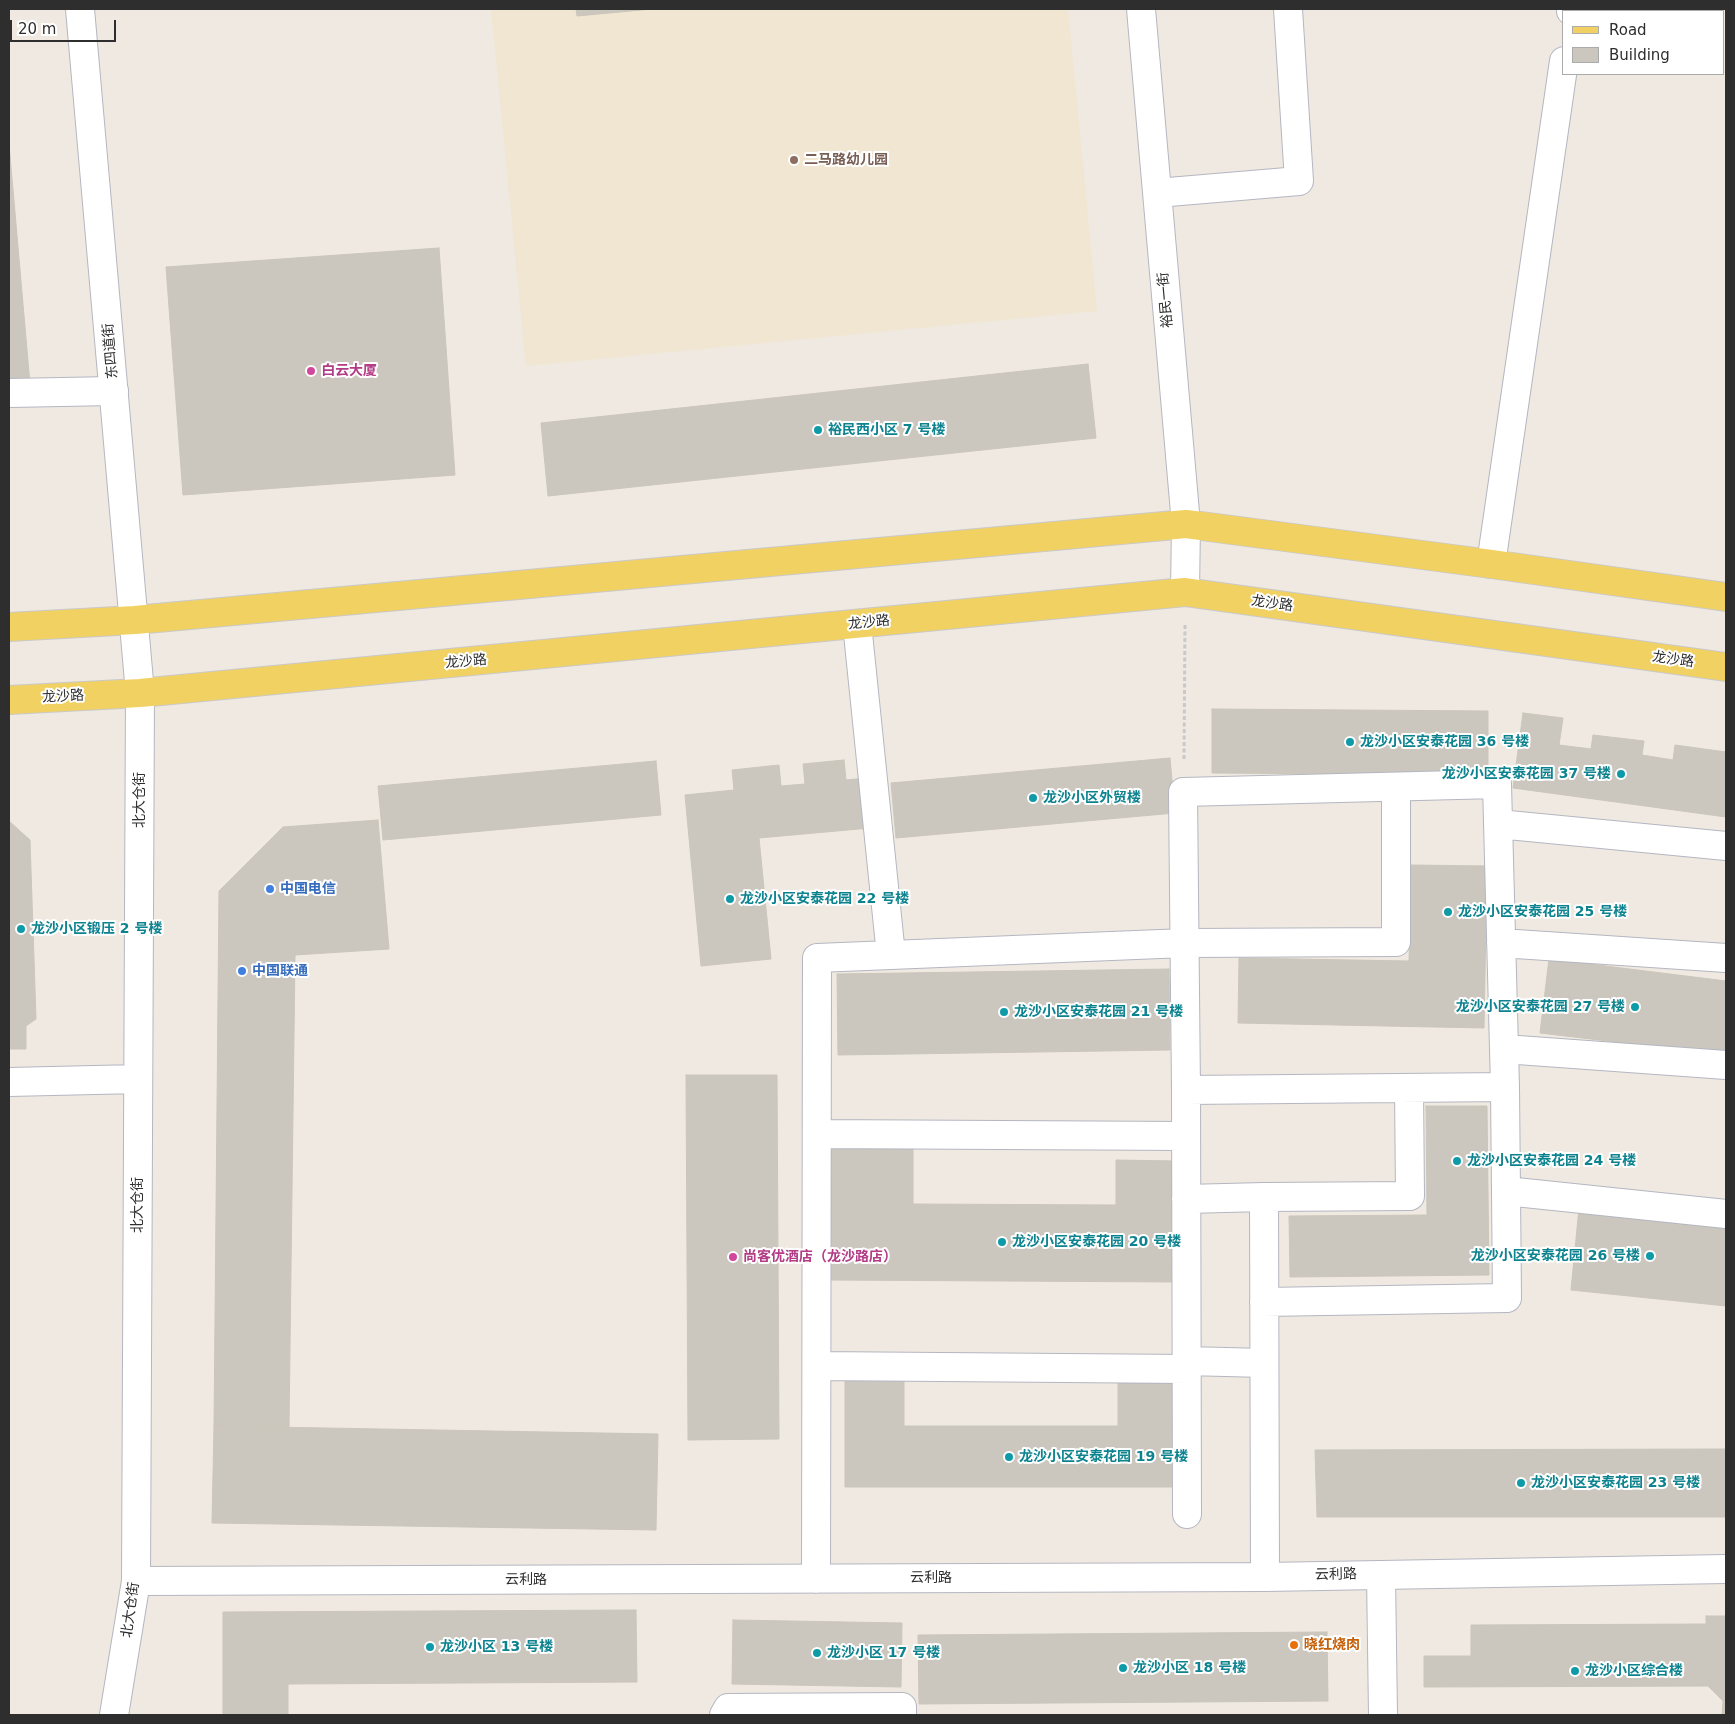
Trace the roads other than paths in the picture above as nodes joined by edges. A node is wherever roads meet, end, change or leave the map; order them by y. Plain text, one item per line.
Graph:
1 (80, 9) edge
2 (1141, 9) edge
3 (1288, 9) edge
4 (1562, 75) edge
5 (1157, 193) junction
6 (114, 391) junction
7 (9, 393) edge
8 (1186, 524) junction
9 (1491, 564) junction
10 (1185, 592) junction
11 (1726, 597) edge
12 (135, 620) junction
13 (857, 624) junction
14 (9, 628) edge
15 (1726, 667) edge
16 (140, 693) junction
17 (9, 700) edge
18 (1396, 787) junction
19 (1498, 824) junction
20 (1726, 846) edge
21 (1184, 943) junction
22 (1501, 943) junction
23 (891, 955) junction
24 (1726, 958) edge
25 (1504, 1050) junction
26 (1726, 1065) edge
27 (138, 1079) junction
28 (9, 1082) edge
29 (1505, 1087) junction
30 (1409, 1088) junction
31 (1186, 1090) junction
32 (817, 1134) junction
33 (1186, 1136) junction
34 (1506, 1191) junction
35 (1264, 1197) junction
36 (1186, 1200) junction
37 (1726, 1214) edge
38 (1264, 1302) junction
39 (1264, 1362) junction
40 (1186, 1365) junction
41 (817, 1366) junction
42 (1187, 1514) dead end
43 (1726, 1569) edge
44 (1381, 1575) junction
45 (1265, 1577) junction
46 (816, 1579) junction
47 (136, 1581) junction
48 (114, 1715) edge
49 (724, 1715) edge
50 (902, 1715) edge
51 (1383, 1715) edge

1 - 6 street, 东四道街
2 - 5 street, 裕民一街
3 - 5 street
4 - 9 street
5 - 8 street, 裕民一街
6 - 7 street
6 - 12 street, 东四道街
8 - 9 main road
8 - 10 street, 裕民一街
8 - 12 main road
9 - 11 main road
10 - 13 main road, 龙沙路
10 - 15 main road, 龙沙路
12 - 14 main road
12 - 16 street, 东四道街
13 - 16 main road, 龙沙路
13 - 23 street
16 - 17 main road, 龙沙路
16 - 27 street, 北大仓街
18 - 19 street
18 - 21 street
18 - 21 street
19 - 20 street
19 - 22 street
21 - 23 street
21 - 31 street
22 - 24 street
22 - 25 street
23 - 32 street
25 - 26 street
25 - 29 street
27 - 28 street
27 - 47 street, 北大仓街
29 - 30 street
29 - 34 street
30 - 31 street
30 - 35 street
31 - 33 street
32 - 33 street
32 - 41 street
33 - 36 street
34 - 37 street
34 - 38 street
35 - 36 street
35 - 38 street
36 - 40 street
38 - 39 street
39 - 40 street
39 - 45 street
40 - 41 street
40 - 42 street
41 - 46 street
43 - 44 street, 云利路
44 - 45 street, 云利路
44 - 51 street
45 - 46 street, 云利路
46 - 47 street, 云利路
47 - 48 street, 北大仓街
49 - 50 street

